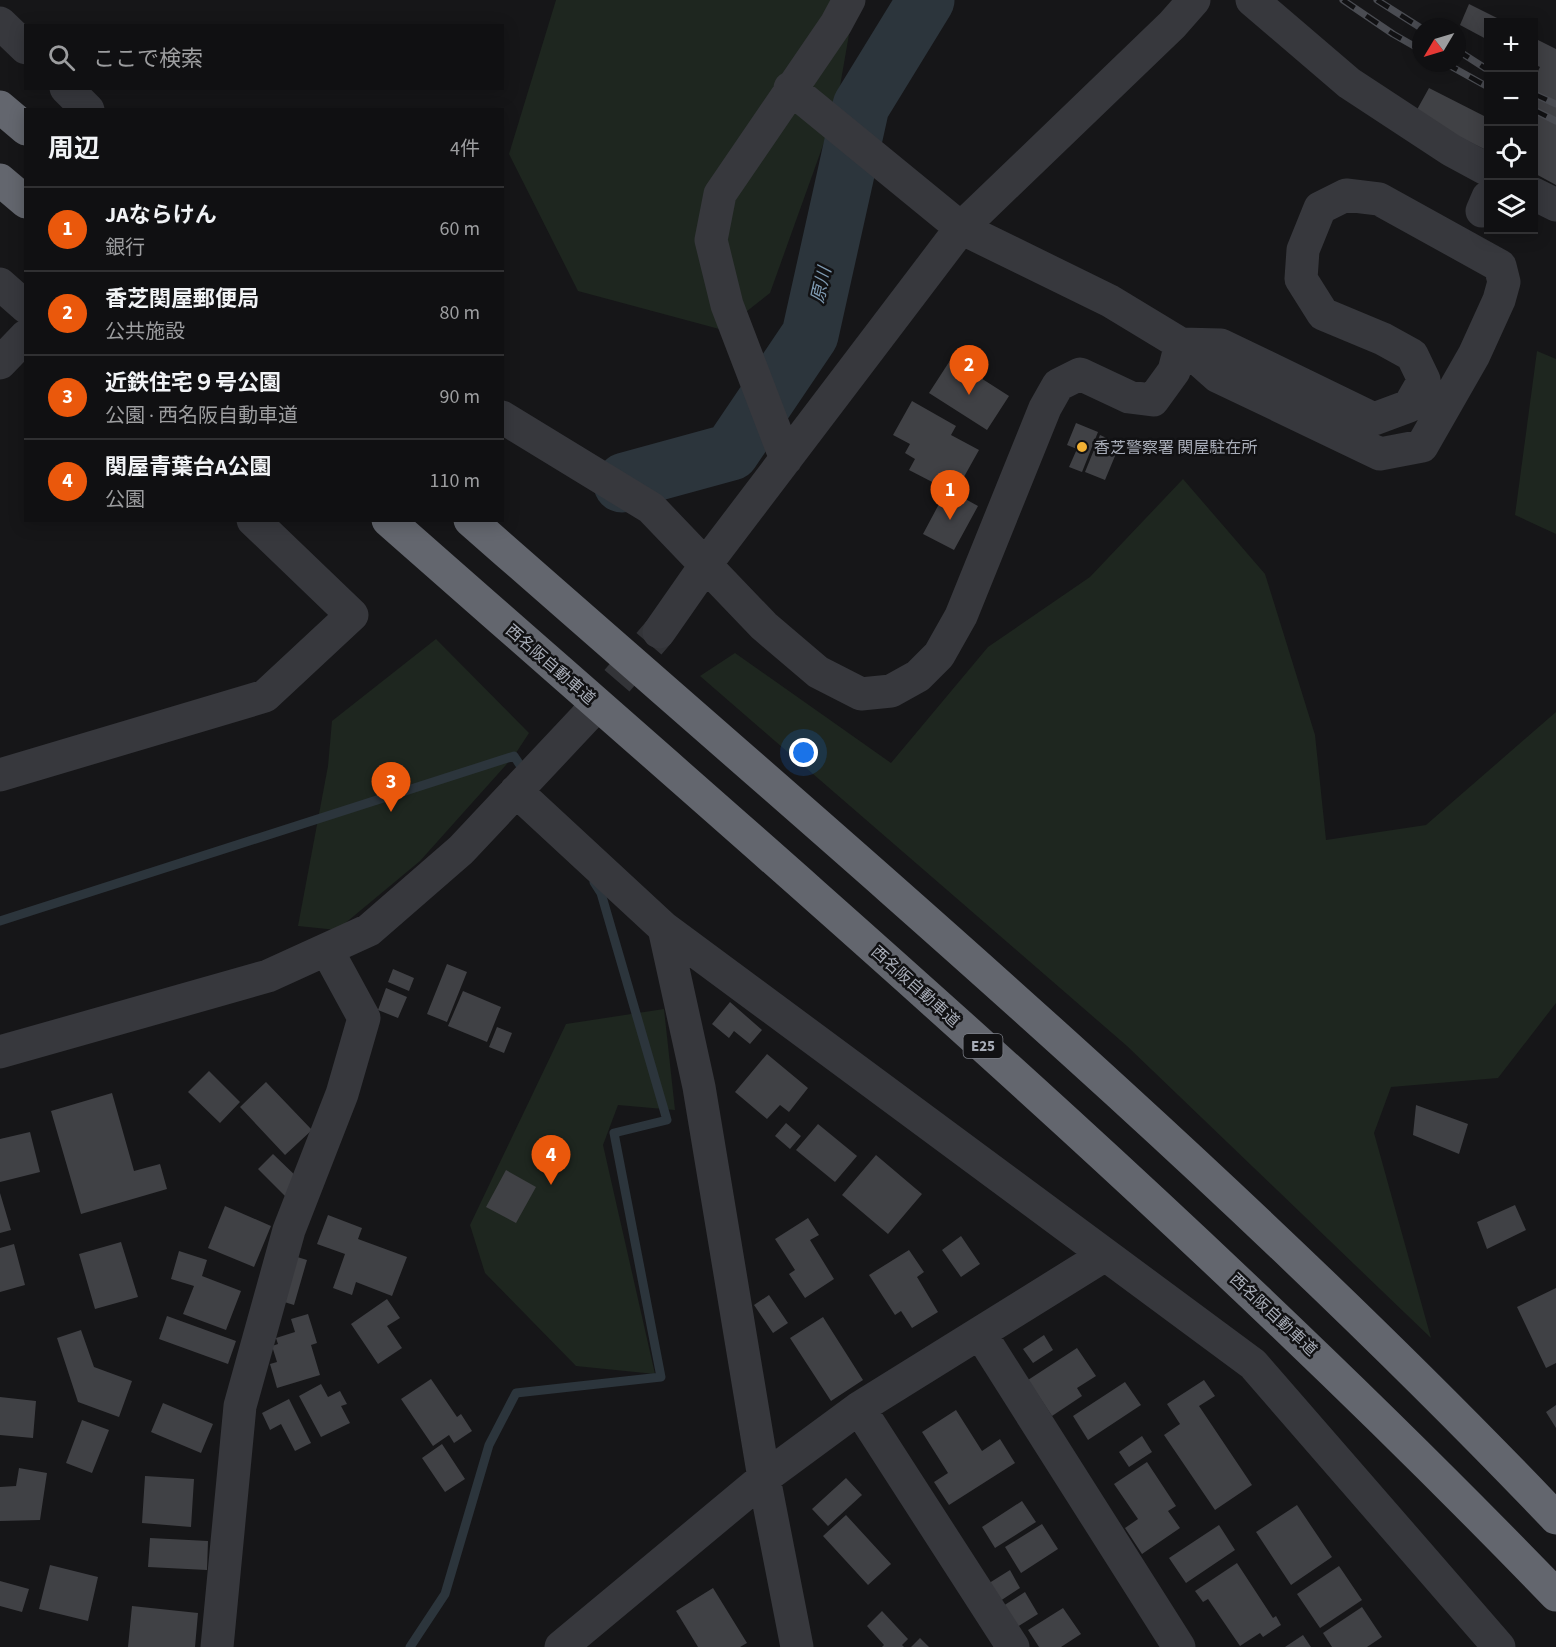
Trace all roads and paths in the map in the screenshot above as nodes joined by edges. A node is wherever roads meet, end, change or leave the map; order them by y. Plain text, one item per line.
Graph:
1 (849, 0) edge
2 (1194, 0) edge
3 (1252, 0) edge
4 (0, 23) edge
5 (24, 46) edge
6 (790, 88) junction
7 (68, 90) edge
8 (0, 106) edge
9 (86, 108) edge
10 (24, 127) edge
11 (1484, 168) edge
12 (0, 180) edge
13 (1538, 196) edge
14 (24, 200) edge
15 (1556, 205) edge
16 (961, 228) junction
17 (0, 284) edge
18 (24, 305) edge
19 (24, 338) edge
20 (1181, 344) junction
21 (0, 363) edge
22 (504, 418) edge
23 (786, 459) junction
24 (255, 522) edge
25 (389, 522) edge
26 (472, 522) edge
27 (705, 566) junction
28 (659, 632) tunnel mouth
29 (585, 718) tunnel mouth
30 (5, 767) edge
31 (516, 791) junction
32 (664, 928) junction
33 (327, 950) junction
34 (0, 1052) edge
35 (1105, 1255) junction
36 (980, 1333) junction
37 (859, 1408) junction
38 (764, 1478) junction
39 (1556, 1518) edge
40 (1556, 1595) edge
41 (217, 1647) edge
42 (561, 1647) edge
43 (797, 1647) edge
44 (1013, 1647) edge
45 (1179, 1647) edge
46 (1499, 1647) edge

1 - 6 street
2 - 16 street
3 - 11 street
4 - 5 street
6 - 16 street
6 - 23 street
7 - 9 street
8 - 10 highway
12 - 14 highway
13 - 15 street
16 - 20 street
16 - 23 street
17 - 18 street
19 - 21 street
20 - 20 street
20 - 27 street
22 - 27 street
23 - 27 street
24 - 30 street
25 - 40 highway, 西名阪自動車道 / E25
26 - 39 highway
27 - 28 street
29 - 31 street
31 - 32 street
31 - 33 street
32 - 35 street
32 - 38 street
33 - 34 street
33 - 41 street
35 - 36 street
35 - 46 street
36 - 37 street
36 - 45 street
37 - 38 street
37 - 44 street
38 - 42 street
38 - 43 street

